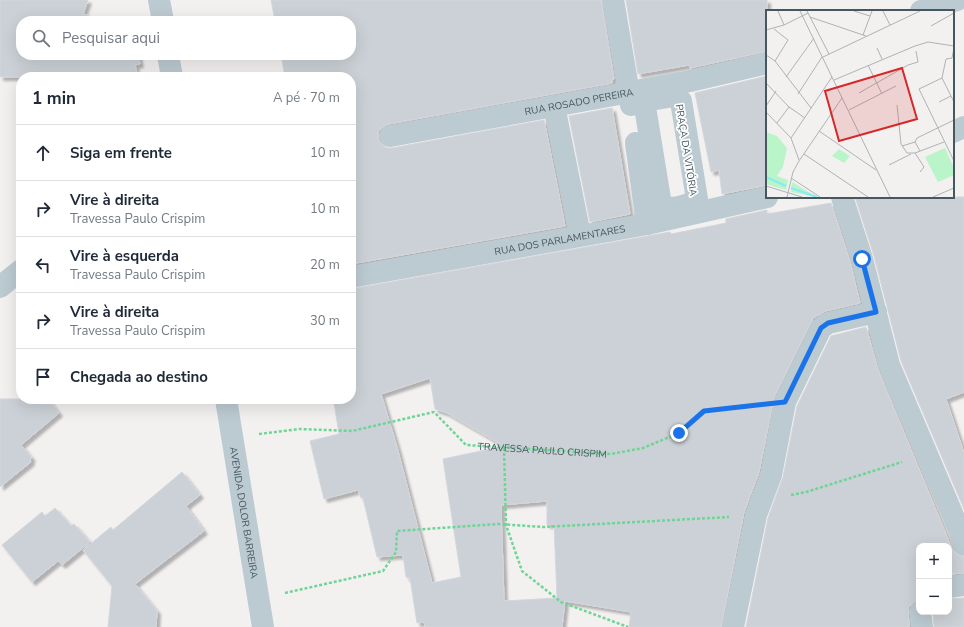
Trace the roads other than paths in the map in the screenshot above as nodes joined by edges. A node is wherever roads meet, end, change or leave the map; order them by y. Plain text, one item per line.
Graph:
1 (159, 0) edge
2 (612, 0) edge
3 (957, 0) edge
4 (924, 10) edge
5 (162, 16) edge
6 (169, 60) edge
7 (766, 63) edge
8 (171, 72) edge
9 (690, 81) junction
10 (629, 92) junction
11 (554, 106) junction
12 (645, 107) joint
13 (964, 127) edge
14 (954, 132) edge
15 (390, 136) dead end
16 (766, 197) edge
17 (842, 198) edge
18 (713, 210) junction
19 (647, 224) junction
20 (580, 235) junction
21 (16, 274) edge
22 (356, 276) edge
23 (0, 287) edge
24 (876, 312) junction
25 (227, 404) edge
26 (964, 543) edge
27 (964, 585) edge
28 (952, 587) edge
29 (920, 615) edge
30 (263, 627) edge
31 (733, 627) edge
32 (922, 627) edge

1 - 5 street
2 - 10 street
3 - 4 street
6 - 8 street
7 - 9 street, RUA ROSADO PEREIRA
9 - 10 street, RUA ROSADO PEREIRA
9 - 18 street
10 - 11 street, RUA ROSADO PEREIRA
10 - 19 street
11 - 15 street, RUA ROSADO PEREIRA
11 - 20 street
12 - 12 street, PRAÇA DA VITÓRIA
13 - 14 street
16 - 18 street, RUA DOS PARLAMENTARES
17 - 24 street
18 - 19 street, RUA DOS PARLAMENTARES
19 - 20 street, RUA DOS PARLAMENTARES
20 - 22 street, RUA DOS PARLAMENTARES
21 - 23 street
24 - 26 street
24 - 31 street
25 - 30 street, AVENIDA DOLOR BARREIRA
27 - 28 street
29 - 32 street

